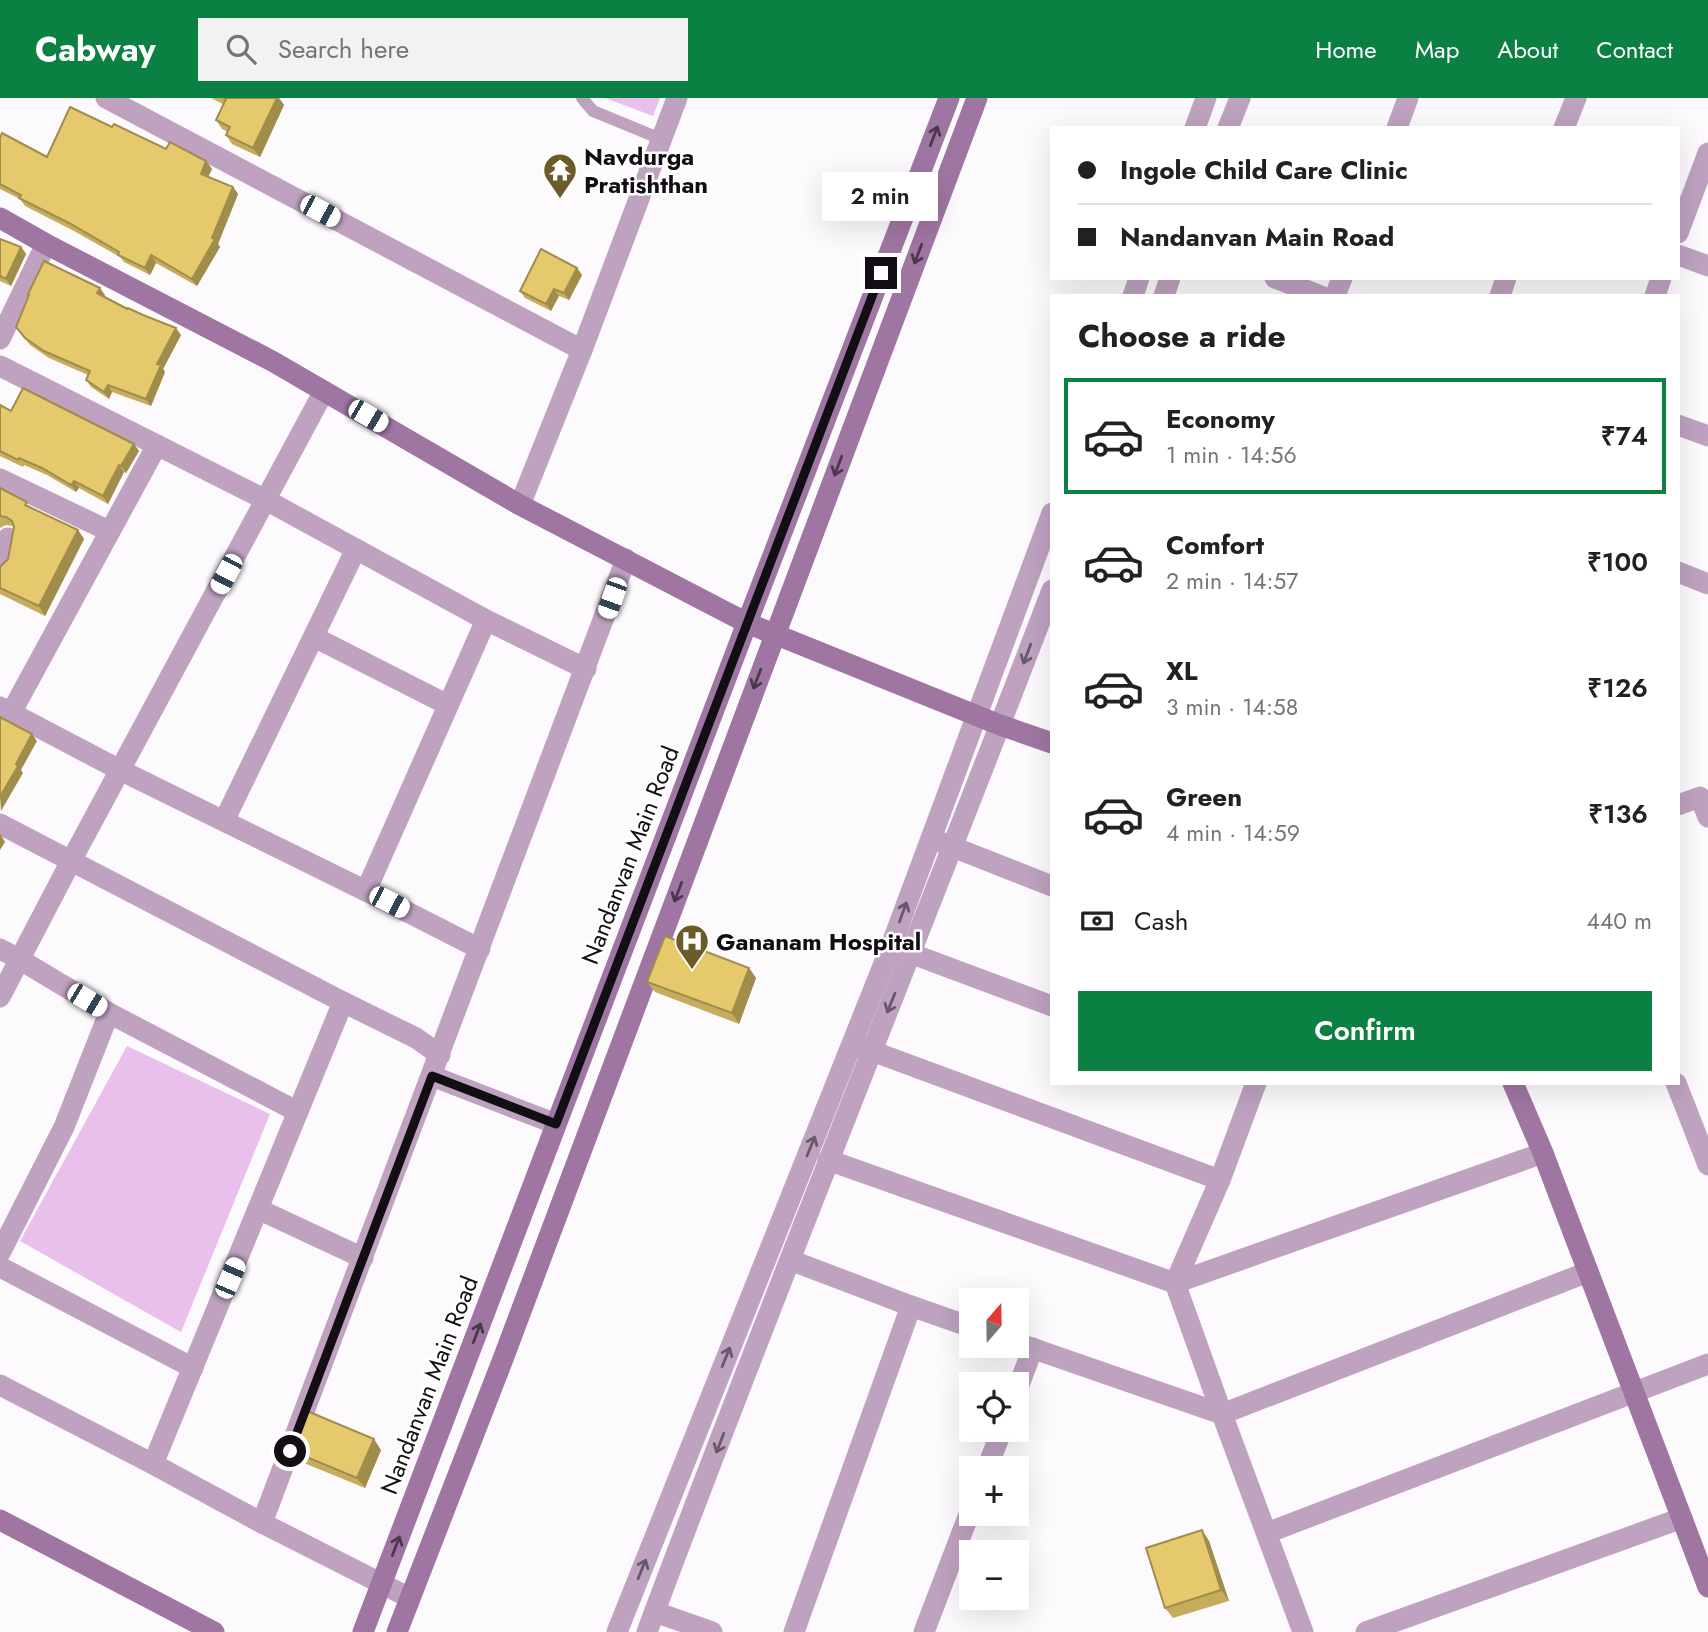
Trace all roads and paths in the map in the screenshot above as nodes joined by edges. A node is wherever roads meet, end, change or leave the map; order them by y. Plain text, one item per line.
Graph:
1 (106, 98) edge
2 (582, 98) edge
3 (677, 98) edge
4 (949, 98) edge
5 (977, 98) edge
6 (1206, 98) edge
7 (1240, 98) edge
8 (1408, 98) edge
9 (1576, 98) edge
10 (1196, 126) edge
11 (1229, 126) edge
12 (1398, 126) edge
13 (1565, 126) edge
14 (662, 139) junction
15 (1708, 153) edge
16 (0, 218) edge
17 (1680, 228) edge
18 (46, 244) junction
19 (1680, 256) edge
20 (1708, 266) edge
21 (1278, 280) edge
22 (1296, 291) edge
23 (0, 339) edge
24 (582, 349) junction
25 (0, 366) edge
26 (324, 391) junction
27 (1680, 426) edge
28 (1708, 436) edge
29 (157, 445) junction
30 (0, 479) edge
31 (266, 500) junction
32 (520, 505) junction
33 (1050, 518) edge
34 (109, 531) junction
35 (8, 538) dead end
36 (356, 549) junction
37 (626, 559) junction
38 (0, 566) edge
39 (1680, 573) edge
40 (1708, 583) edge
41 (1050, 595) edge
42 (486, 620) junction
43 (747, 623) junction
44 (774, 635) junction
45 (314, 637) junction
46 (586, 669) junction
47 (448, 705) junction
48 (6, 710) edge
49 (976, 716) junction
50 (1000, 725) junction
51 (1050, 742) edge
52 (120, 771) junction
53 (1705, 800) edge
54 (1680, 805) edge
55 (224, 821) junction
56 (0, 824) edge
57 (930, 838) junction
58 (952, 847) junction
59 (71, 861) junction
60 (1050, 886) edge
61 (366, 891) junction
62 (891, 946) junction
63 (0, 949) edge
64 (480, 949) junction
65 (911, 954) junction
66 (19, 959) junction
67 (0, 997) edge
68 (343, 1002) junction
69 (1050, 1005) edge
70 (109, 1013) junction
71 (862, 1048) junction
72 (440, 1055) junction
73 (432, 1076) junction
74 (1255, 1085) edge
75 (1514, 1085) edge
76 (1677, 1085) edge
77 (298, 1112) junction
78 (556, 1124) junction
79 (1543, 1153) junction
80 (828, 1160) junction
81 (1708, 1165) edge
82 (1220, 1180) junction
83 (258, 1209) junction
84 (0, 1253) edge
85 (363, 1258) junction
86 (790, 1260) junction
87 (0, 1268) edge
88 (1588, 1272) junction
89 (1175, 1283) junction
90 (912, 1306) junction
91 (959, 1323) edge
92 (1029, 1346) edge
93 (1708, 1364) edge
94 (192, 1368) junction
95 (0, 1385) edge
96 (1634, 1393) junction
97 (1222, 1414) junction
98 (153, 1464) junction
99 (1682, 1518) junction
100 (0, 1520) edge
101 (262, 1523) junction
102 (965, 1526) edge
103 (1267, 1533) junction
104 (382, 1585) junction
105 (1708, 1587) edge
106 (410, 1598) junction
107 (655, 1612) junction
108 (214, 1632) edge
109 (363, 1632) edge
110 (397, 1632) edge
111 (617, 1632) edge
112 (647, 1632) edge
113 (712, 1632) edge
114 (794, 1632) edge
115 (924, 1632) edge
116 (1303, 1632) edge
117 (1366, 1632) edge

1 - 24 street
2 - 14 lane
3 - 14 street
43 -> 4 main road, Nandanvan Main Road
5 -> 44 main road
6 - 10 street
7 - 11 street
8 - 12 street
9 - 13 street
14 - 24 street
15 - 17 street
16 - 18 main road
18 - 23 street
18 - 26 main road
19 - 20 street
21 - 22 street
24 - 32 street
25 - 29 street
26 - 31 street
26 - 32 main road
27 - 28 street
29 - 31 street
29 - 34 street
30 - 34 street
31 - 36 street
31 - 52 street
32 - 37 main road
33 - 49 street
34 - 48 street
35 - 38 street
36 - 42 street
36 - 45 street
37 - 43 main road
37 - 46 street
39 - 40 street
41 -> 50 street
42 - 46 street
42 - 47 street
43 - 44 main road
43 - 78 main road, Nandanvan Main Road
44 - 49 main road
44 -> 106 main road
45 - 47 street
45 - 55 street
46 - 64 street
47 - 61 street
48 - 52 street
49 - 50 main road
49 - 57 street
50 - 51 main road
50 - 58 street
52 - 55 street
52 - 59 street
53 - 54 street
55 - 61 street
56 - 59 street
57 - 58 street
62 -> 57 street
58 - 60 street
58 - 65 street
59 - 66 street
59 - 68 street
61 - 64 street
62 - 65 street
62 - 71 street
63 - 66 street
64 - 72 street
65 - 69 street
65 -> 71 street
66 - 67 street
66 - 70 street
68 - 72 street
68 - 77 street
70 - 77 street
70 - 84 street
71 - 80 street
71 - 82 street
111 -> 71 street
72 - 73 street
73 - 78 street
73 - 85 street
74 - 82 street
75 - 79 main road
76 - 81 street
77 - 83 street
104 -> 78 main road, Nandanvan Main Road
79 - 88 main road
79 - 89 street
80 - 86 street
80 - 89 street
82 - 89 street
83 - 85 street
83 - 94 street
85 - 101 street
86 - 90 street
86 -> 107 street
87 - 94 street
88 - 96 main road
88 - 97 street
89 - 97 street
90 - 91 street
90 - 114 street
92 - 97 street
93 - 96 street
94 - 98 street
95 - 98 street
96 - 99 main road
96 - 103 street
97 - 103 street
98 - 101 street
99 - 105 main road
99 - 117 street
100 - 108 main road
101 - 104 street
102 - 115 street
103 - 116 street
104 - 106 street
104 - 109 main road, Nandanvan Main Road
106 - 110 main road
107 - 112 street
107 - 113 street

